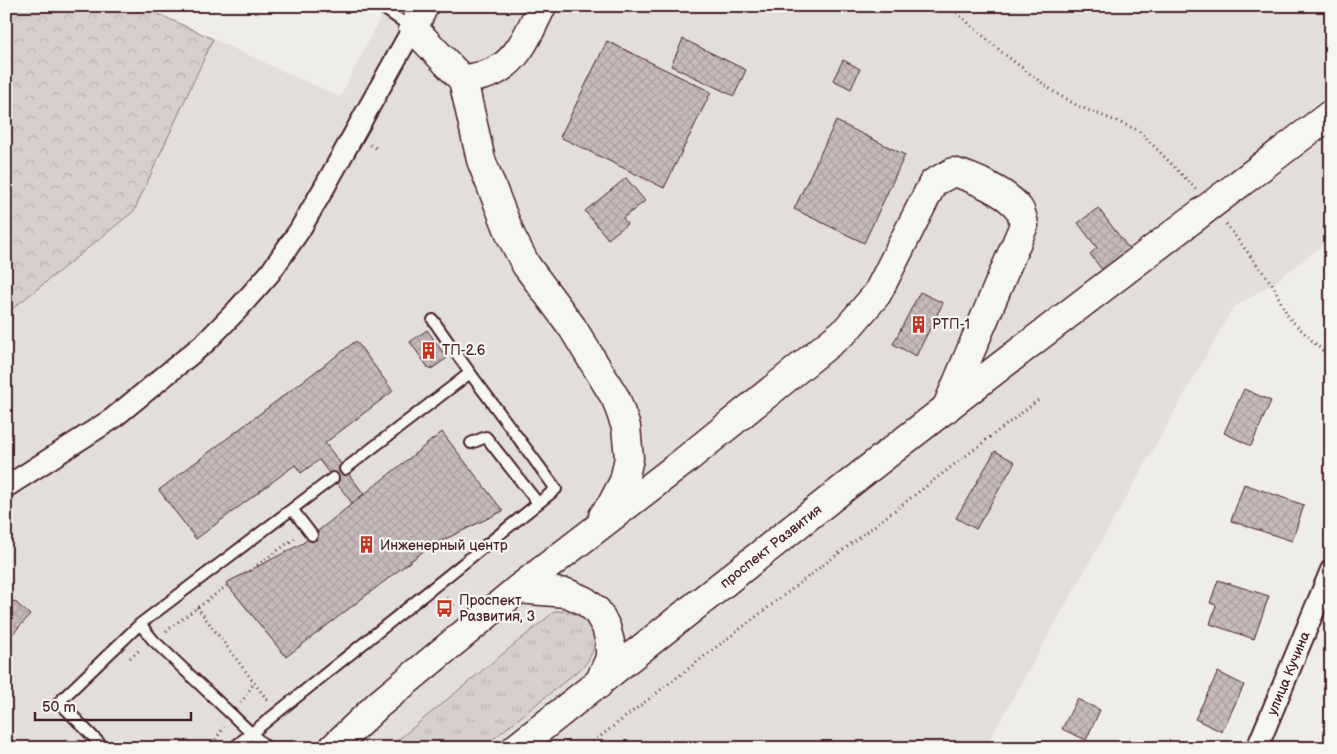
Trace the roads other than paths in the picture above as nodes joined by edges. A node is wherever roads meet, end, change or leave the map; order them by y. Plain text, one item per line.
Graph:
1 (380, 6) edge
2 (542, 6) edge
3 (418, 17) edge
4 (463, 80) junction
5 (1331, 114) edge
6 (433, 320) dead end
7 (470, 373) junction
8 (946, 408) junction
9 (471, 443) dead end
10 (345, 469) dead end
11 (333, 478) dead end
12 (6, 487) edge
13 (538, 503) junction
14 (292, 509) junction
15 (589, 534) junction
16 (312, 535) dead end
17 (1331, 570) edge
18 (518, 589) junction
19 (140, 624) junction
20 (598, 685) junction
21 (252, 733) junction
22 (527, 744) edge
23 (104, 748) edge
24 (233, 748) edge
25 (267, 748) edge
26 (333, 748) edge
27 (1257, 748) edge

1 - 3 lane
2 - 4 street
3 - 4 street
3 - 12 street
4 - 15 street
5 - 8 street, проспект Развития
6 - 7 lane
7 - 10 lane
7 - 13 lane
8 - 15 street
8 - 20 street, проспект Развития
9 - 13 lane
11 - 14 lane
13 - 21 lane
14 - 16 lane
14 - 19 lane
15 - 18 street
17 - 27 street, улица Кучина
18 - 20 street, проспект Развития
18 - 26 street
19 - 21 lane
19 - 23 lane
20 - 22 street, проспект Развития
21 - 24 lane
21 - 25 lane

